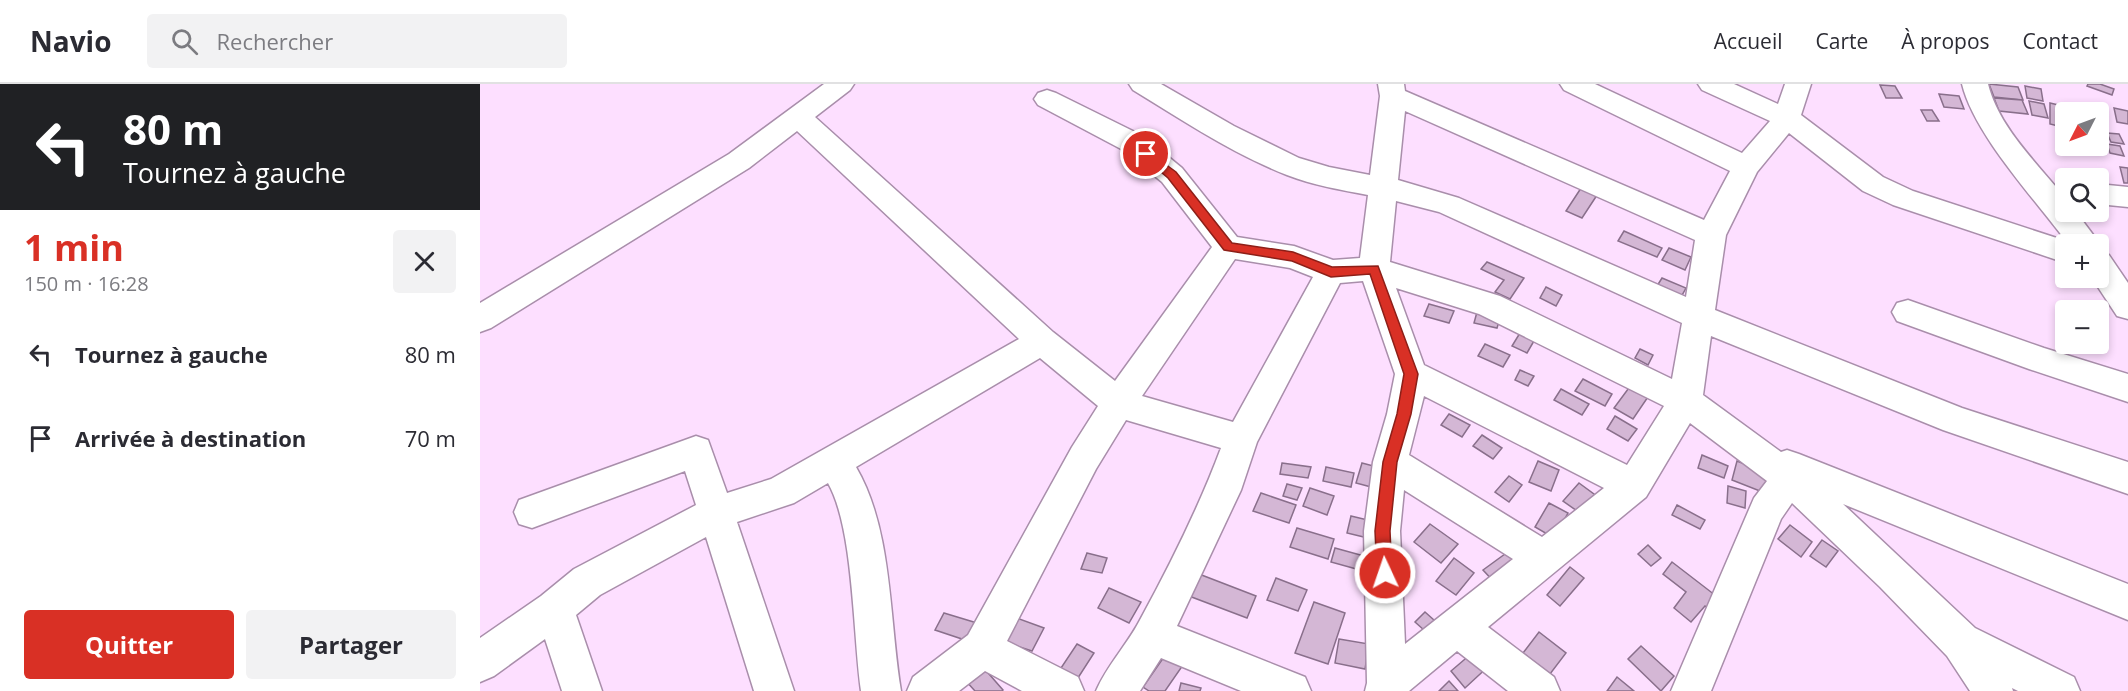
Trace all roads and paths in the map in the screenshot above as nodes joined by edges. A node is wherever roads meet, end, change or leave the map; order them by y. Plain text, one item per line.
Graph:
1 (841, 84) edge
2 (1142, 84) edge
3 (1573, 84) edge
4 (1711, 84) edge
5 (1798, 84) edge
6 (1975, 84) edge
7 (1392, 90) edge
8 (1047, 99) dead end
9 (797, 115) junction
10 (1786, 118) junction
11 (1746, 167) junction
12 (1383, 190) junction
13 (2055, 190) edge
14 (2109, 195) edge
15 (2128, 197) edge
16 (1711, 235) junction
17 (1228, 247) junction
18 (2055, 248) edge
19 (1374, 269) junction
20 (1331, 272) junction
21 (2109, 278) edge
22 (2128, 307) edge
23 (1908, 312) dead end
24 (1698, 318) junction
25 (480, 319) edge
26 (1042, 341) junction
27 (1411, 374) junction
28 (2128, 388) edge
29 (1685, 401) junction
30 (1118, 403) junction
31 (1241, 439) junction
32 (1754, 452) junction
33 (834, 462) junction
34 (1390, 462) junction
35 (1789, 477) junction
36 (2128, 478) edge
37 (1634, 486) junction
38 (532, 512) dead end
39 (716, 513) junction
40 (1545, 560) junction
41 (2128, 602) edge
42 (555, 609) junction
43 (1457, 627) junction
44 (1153, 636) junction
45 (1961, 642) junction
46 (982, 649) junction
47 (480, 662) edge
48 (1386, 687) edge
49 (582, 691) edge
50 (774, 691) edge
51 (881, 691) edge
52 (927, 691) edge
53 (1064, 691) edge
54 (1116, 691) edge
55 (1291, 691) edge
56 (1540, 691) edge
57 (1691, 691) edge
58 (1993, 691) edge
59 (2060, 691) edge

1 - 9 street
2 - 12 street
3 - 11 street
4 - 10 street
5 - 10 street
6 - 13 street
7 - 12 street
7 - 16 street
8 - 17 street
9 - 25 street
9 - 26 street
10 - 11 street
10 - 18 street
11 - 16 street
12 - 19 street
12 - 24 street
14 - 15 street
16 - 24 street
17 - 20 street
17 - 30 street
19 - 20 street
19 - 27 street
19 - 29 street
20 - 31 street
21 - 22 street
23 - 28 street
24 - 29 street
24 - 36 street
26 - 30 street
26 - 33 street
27 - 34 street
27 - 37 street
29 - 32 street
29 - 37 street
30 - 31 street
30 - 46 street
31 - 44 street
32 - 35 street
32 - 41 street
33 - 39 street
33 - 51 street
34 - 40 street
34 - 48 street
35 - 45 street
35 - 57 street
37 - 40 street
38 - 39 street
39 - 42 street
39 - 50 street
40 - 43 street
42 - 47 street
42 - 49 street
43 - 48 street
43 - 56 street
44 - 54 street
44 - 55 street
45 - 58 street
45 - 59 street
46 - 52 street
46 - 53 street

